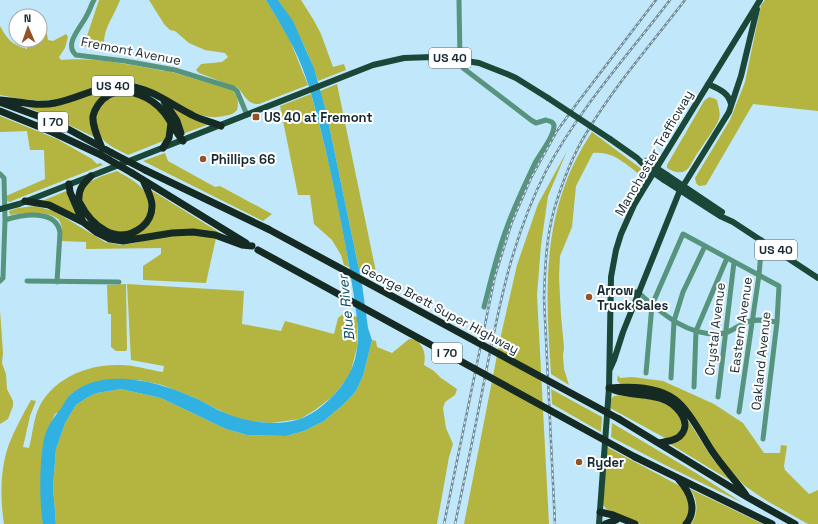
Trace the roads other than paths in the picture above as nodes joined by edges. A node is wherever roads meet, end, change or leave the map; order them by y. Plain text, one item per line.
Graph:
1 (94, 0) edge
2 (459, 0) edge
3 (759, 2) edge
4 (460, 60) junction
5 (708, 84) junction
6 (163, 99) junction
7 (0, 101) edge
8 (731, 104) junction
9 (0, 111) edge
10 (247, 114) junction
11 (171, 121) junction
12 (221, 126) junction
13 (183, 141) junction
14 (163, 148) junction
15 (102, 152) junction
16 (1, 174) edge
17 (91, 176) junction
18 (143, 180) junction
19 (69, 184) junction
20 (682, 188) junction
21 (25, 201) junction
22 (79, 201) junction
23 (2, 208) edge
24 (5, 220) junction
25 (83, 222) junction
26 (762, 240) junction
27 (705, 246) junction
28 (255, 248) junction
29 (727, 258) junction
30 (734, 262) junction
31 (759, 275) junction
32 (818, 278) edge
33 (1, 281) edge
34 (27, 281) dead end
35 (57, 282) junction
36 (119, 282) dead end
37 (610, 289) junction
38 (639, 293) junction
39 (652, 305) junction
40 (484, 307) dead end
41 (753, 320) junction
42 (674, 321) junction
43 (777, 322) junction
44 (696, 331) junction
45 (725, 332) junction
46 (609, 370) junction
47 (646, 373) dead end
48 (671, 378) dead end
49 (694, 387) dead end
50 (609, 388) junction
51 (718, 398) dead end
52 (739, 412) dead end
53 (763, 439) dead end
54 (659, 443) junction
55 (677, 478) junction
56 (747, 497) junction
57 (600, 512) junction
58 (616, 520) junction
59 (599, 524) edge
60 (605, 524) edge
61 (624, 524) edge
62 (635, 524) edge
63 (686, 524) edge
64 (772, 524) edge
65 (795, 524) edge

1 - 10 street, Fremont Avenue
2 - 4 street
3 - 5 main road, Manchester Trafficway
3 - 8 main road
4 - 10 main road, US 40
4 - 20 main road, US 40, bridge
4 - 40 street
5 - 8 main road
5 - 37 main road, Manchester Trafficway
6 - 7 highway, US 40
6 - 12 highway, US 40
6 - 13 highway
7 - 15 highway, George Brett Super Highway / I 70
8 - 20 main road
9 - 15 highway, George Brett Super Highway / I 70
10 - 12 main road, US 40
11 - 13 highway
11 - 14 highway
11 - 15 highway
12 - 13 main road, US 40
13 - 14 main road, US 40
14 - 17 main road, US 40
15 - 18 highway, George Brett Super Highway / I 70, bridge
15 - 54 highway, George Brett Super Highway / I 70, bridge
16 - 23 street
17 - 19 main road
17 - 22 highway
18 - 22 highway
18 - 28 highway, George Brett Super Highway / I 70
19 - 21 main road
19 - 22 highway
19 - 25 highway
20 - 26 main road, US 40
20 - 38 main road
21 - 23 main road
21 - 25 highway
23 - 24 street
24 - 33 street
24 - 35 street
25 - 28 highway
26 - 31 street, Eastern Avenue
26 - 32 main road, US 40
27 - 29 street
27 - 39 street
27 - 42 street
28 - 55 highway, George Brett Super Highway / I 70, bridge
29 - 30 street
29 - 44 street
30 - 31 street
30 - 45 street, Crystal Avenue
31 - 41 street, Eastern Avenue
31 - 43 street, Oakland Avenue
34 - 35 street
35 - 36 street
37 - 38 main road
37 - 46 main road, Manchester Trafficway
38 - 39 street
38 - 46 main road
39 - 42 street
39 - 47 street
41 - 43 street
41 - 45 street
41 - 52 street, Eastern Avenue
42 - 44 street
42 - 48 street
43 - 53 street, Oakland Avenue
44 - 45 street
44 - 49 street
45 - 51 street, Crystal Avenue
46 - 50 main road, Manchester Trafficway
50 - 54 highway
50 - 56 highway
50 - 57 main road, Manchester Trafficway
54 - 56 highway, George Brett Super Highway / I 70
55 - 63 highway
55 - 64 highway, George Brett Super Highway / I 70
56 - 65 highway, George Brett Super Highway / I 70
57 - 58 highway
57 - 59 main road, Manchester Trafficway
57 - 62 highway
58 - 60 highway
58 - 61 highway

